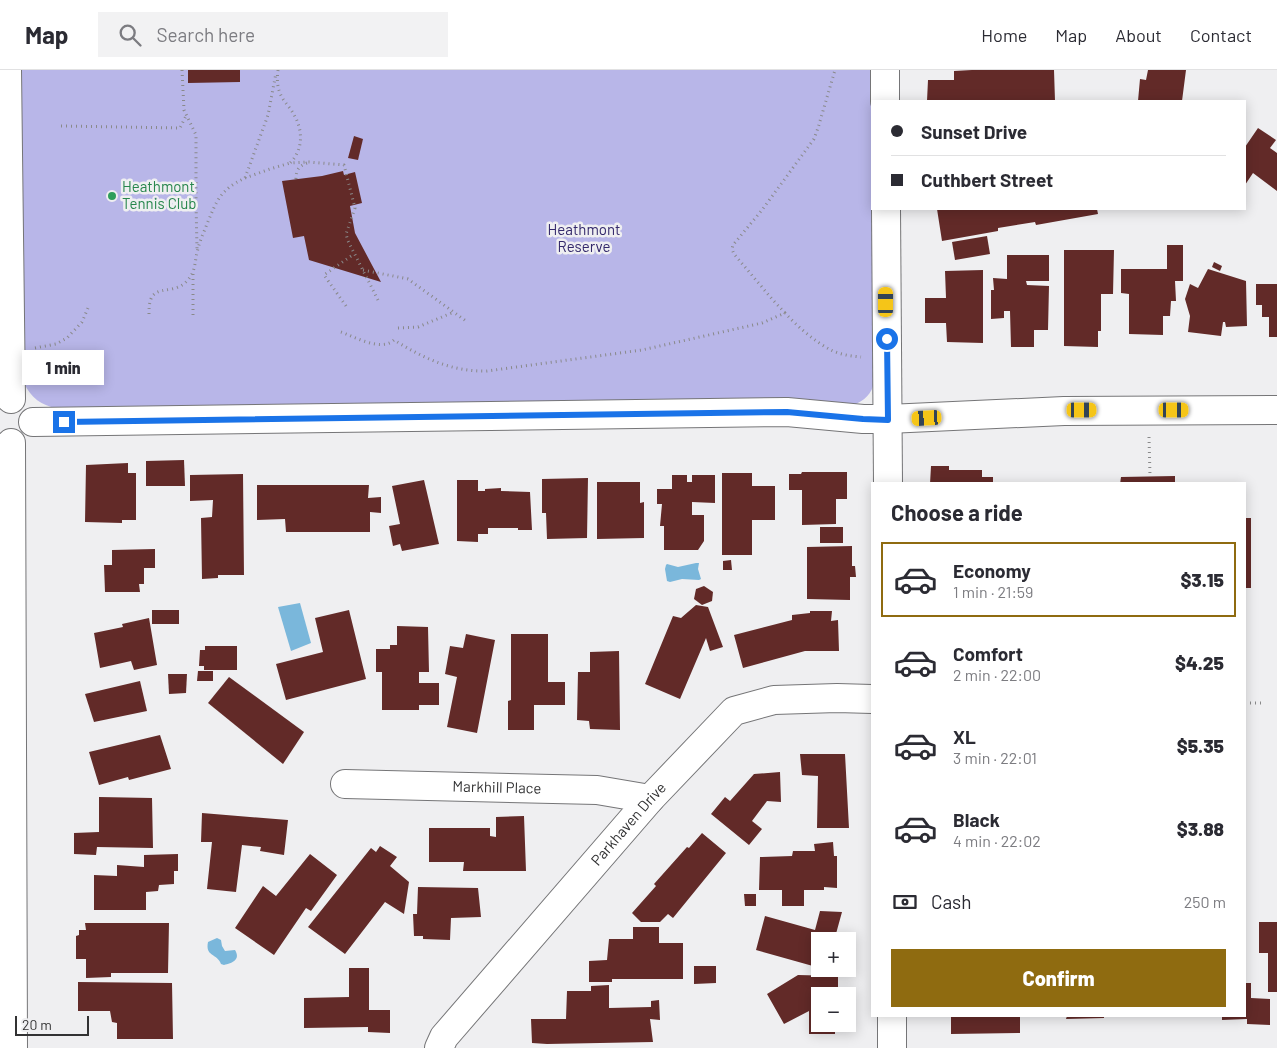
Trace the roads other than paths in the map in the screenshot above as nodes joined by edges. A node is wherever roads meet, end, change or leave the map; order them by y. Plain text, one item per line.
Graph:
1 (8, 70) edge
2 (885, 70) edge
3 (885, 100) edge
4 (886, 210) edge
5 (6, 400) edge
6 (1277, 410) edge
7 (888, 420) junction
8 (33, 422) junction
9 (5, 442) edge
10 (888, 482) edge
11 (871, 698) edge
12 (345, 784) dead end
13 (650, 799) junction
14 (892, 1017) edge
15 (12, 1048) edge
16 (439, 1048) edge
17 (892, 1048) edge

1 - 5 street
2 - 3 street
4 - 7 street
5 - 8 street
6 - 7 street
7 - 8 street
7 - 10 street
8 - 9 street
9 - 15 street
11 - 13 street, Parkhaven Drive
12 - 13 street, Markhill Place
13 - 16 street, Parkhaven Drive
14 - 17 street

